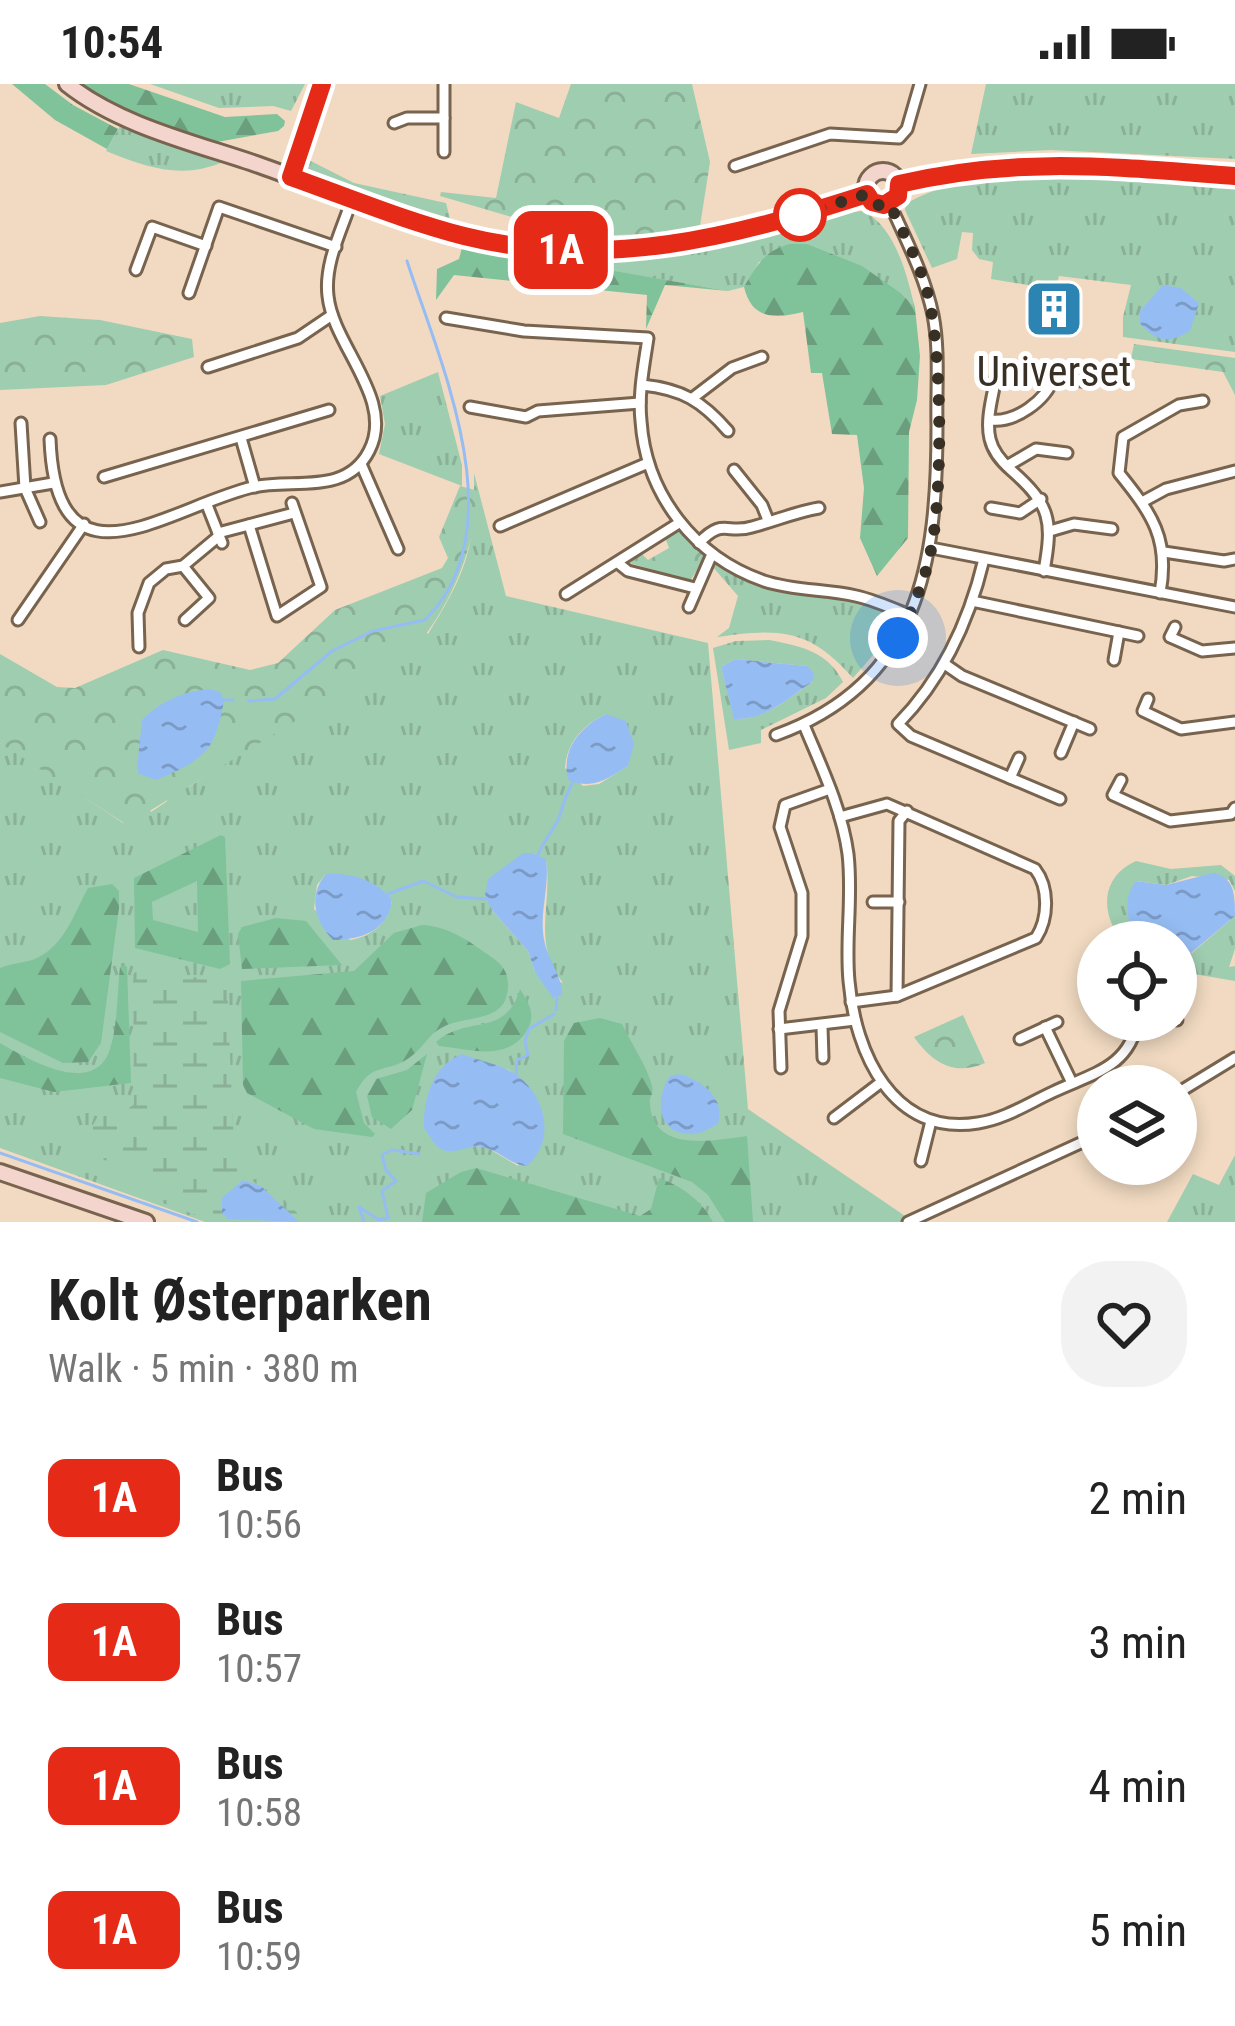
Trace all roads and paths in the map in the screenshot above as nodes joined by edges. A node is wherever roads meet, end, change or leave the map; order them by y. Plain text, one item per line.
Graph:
1 (67, 84) edge
2 (322, 84) edge
3 (444, 84) edge
4 (920, 84) edge
5 (444, 118) junction
6 (394, 123) dead end
7 (444, 152) dead end
8 (735, 166) dead end
9 (1235, 176) edge
10 (291, 177) junction
11 (899, 184) junction
12 (867, 194) junction
13 (352, 199) junction
14 (890, 204) junction
15 (206, 246) junction
16 (335, 247) junction
17 (136, 270) dead end
18 (189, 293) dead end
19 (332, 315) junction
20 (446, 318) dead end
21 (762, 357) dead end
22 (208, 367) dead end
23 (1012, 374) dead end
24 (1089, 382) dead end
25 (642, 385) junction
26 (694, 398) junction
27 (1204, 401) dead end
28 (640, 404) junction
29 (470, 407) dead end
30 (329, 410) dead end
31 (990, 420) junction
32 (22, 423) dead end
33 (728, 430) dead end
34 (1106, 434) dead end
35 (1124, 436) junction
36 (241, 438) junction
37 (50, 439) dead end
38 (1067, 454) dead end
39 (648, 463) junction
40 (361, 464) junction
41 (1007, 466) junction
42 (734, 470) dead end
43 (1235, 471) edge
44 (104, 477) dead end
45 (53, 483) junction
46 (255, 487) junction
47 (25, 488) junction
48 (0, 492) edge
49 (1040, 499) junction
50 (1142, 502) junction
51 (207, 505) junction
52 (819, 508) dead end
53 (992, 508) dead end
54 (768, 520) junction
55 (40, 522) dead end
56 (679, 523) junction
57 (85, 524) junction
58 (249, 525) junction
59 (500, 526) dead end
60 (1112, 529) dead end
61 (1050, 531) junction
62 (220, 538) junction
63 (699, 543) junction
64 (932, 548) junction
65 (398, 549) dead end
66 (1164, 552) junction
67 (712, 554) junction
68 (984, 559) junction
69 (1235, 559) edge
70 (618, 563) junction
71 (182, 566) junction
72 (1044, 571) junction
73 (695, 588) junction
74 (1160, 593) junction
75 (566, 594) dead end
76 (971, 601) junction
77 (689, 607) dead end
78 (1235, 607) edge
79 (909, 615) junction
80 (18, 620) dead end
81 (184, 620) dead end
82 (1175, 627) dead end
83 (1119, 632) junction
84 (1138, 636) dead end
85 (139, 647) dead end
86 (1235, 648) edge
87 (1114, 660) dead end
88 (946, 664) junction
89 (1148, 700) dead end
90 (1074, 722) junction
91 (1235, 722) edge
92 (804, 724) junction
93 (1090, 729) dead end
94 (776, 735) dead end
95 (1060, 752) dead end
96 (1018, 758) dead end
97 (1010, 778) junction
98 (1121, 780) dead end
99 (830, 789) junction
100 (1060, 799) dead end
101 (1235, 808) edge
102 (907, 811) junction
103 (840, 818) junction
104 (873, 902) dead end
105 (899, 902) junction
106 (898, 996) junction
107 (851, 1002) junction
108 (855, 1020) junction
109 (1057, 1022) dead end
110 (822, 1027) junction
111 (1045, 1028) junction
112 (779, 1029) junction
113 (1020, 1039) dead end
114 (1133, 1041) edge
115 (823, 1058) dead end
116 (1235, 1058) edge
117 (781, 1068) dead end
118 (1197, 1081) edge
119 (880, 1083) junction
120 (1072, 1083) junction
121 (834, 1118) dead end
122 (931, 1121) junction
123 (1077, 1145) edge
124 (921, 1161) dead end
125 (0, 1172) edge
126 (146, 1222) edge
127 (908, 1222) edge

1 - 10 street
2 - 10 street
3 - 5 street
4 - 8 street
5 - 6 street
5 - 7 street
9 - 11 street
10 - 13 street
11 - 12 street
11 - 14 street
12 - 13 street
12 - 14 street
13 - 16 street
14 - 64 street
15 - 16 street
15 - 17 street
15 - 18 street
16 - 19 street
19 - 22 street
19 - 40 street
20 - 25 street
21 - 26 street
23 - 31 street
24 - 31 street
25 - 26 street
25 - 28 street
26 - 33 street
27 - 35 street
28 - 29 street
28 - 39 street
30 - 36 street
31 - 41 street
32 - 47 street
34 - 35 street
35 - 50 street
36 - 44 street
36 - 46 street
37 - 45 street
38 - 41 street
39 - 56 street
39 - 59 street
40 - 46 street
40 - 65 street
41 - 49 street
42 - 54 street
43 - 50 street
45 - 47 street
45 - 57 street
46 - 51 street
47 - 48 street
47 - 55 street
49 - 53 street
49 - 61 street
50 - 66 street
51 - 57 street
51 - 62 street
52 - 54 street
54 - 63 street
56 - 63 street
56 - 70 street
57 - 80 street
58 - 58 street
58 - 62 street
60 - 61 street
61 - 72 street
62 - 71 street
63 - 67 street
64 - 68 street
64 - 79 street
66 - 69 street
66 - 74 street
67 - 73 street
67 - 79 street
68 - 72 street
68 - 76 street
70 - 73 street
70 - 75 street
71 - 81 street
71 - 85 street
72 - 74 street
73 - 77 street
74 - 78 street
76 - 83 street
76 - 88 street
79 - 92 street
82 - 86 street
83 - 84 street
83 - 87 street
88 - 90 street
88 - 97 street
89 - 91 street
90 - 93 street
90 - 95 street
92 - 94 street
92 - 99 street
96 - 97 street
97 - 100 street
98 - 101 street
99 - 103 street
99 - 112 street
102 - 103 street
102 - 105 street
102 - 106 street
103 - 107 street
104 - 105 street
105 - 106 street
106 - 107 street
107 - 108 street
108 - 110 street
108 - 119 street
109 - 111 street
110 - 112 street
110 - 115 street
111 - 113 street
111 - 120 street
112 - 117 street
114 - 120 street
116 - 118 street
119 - 121 street
119 - 122 street
120 - 122 street
122 - 124 street
123 - 127 street
125 - 126 street

